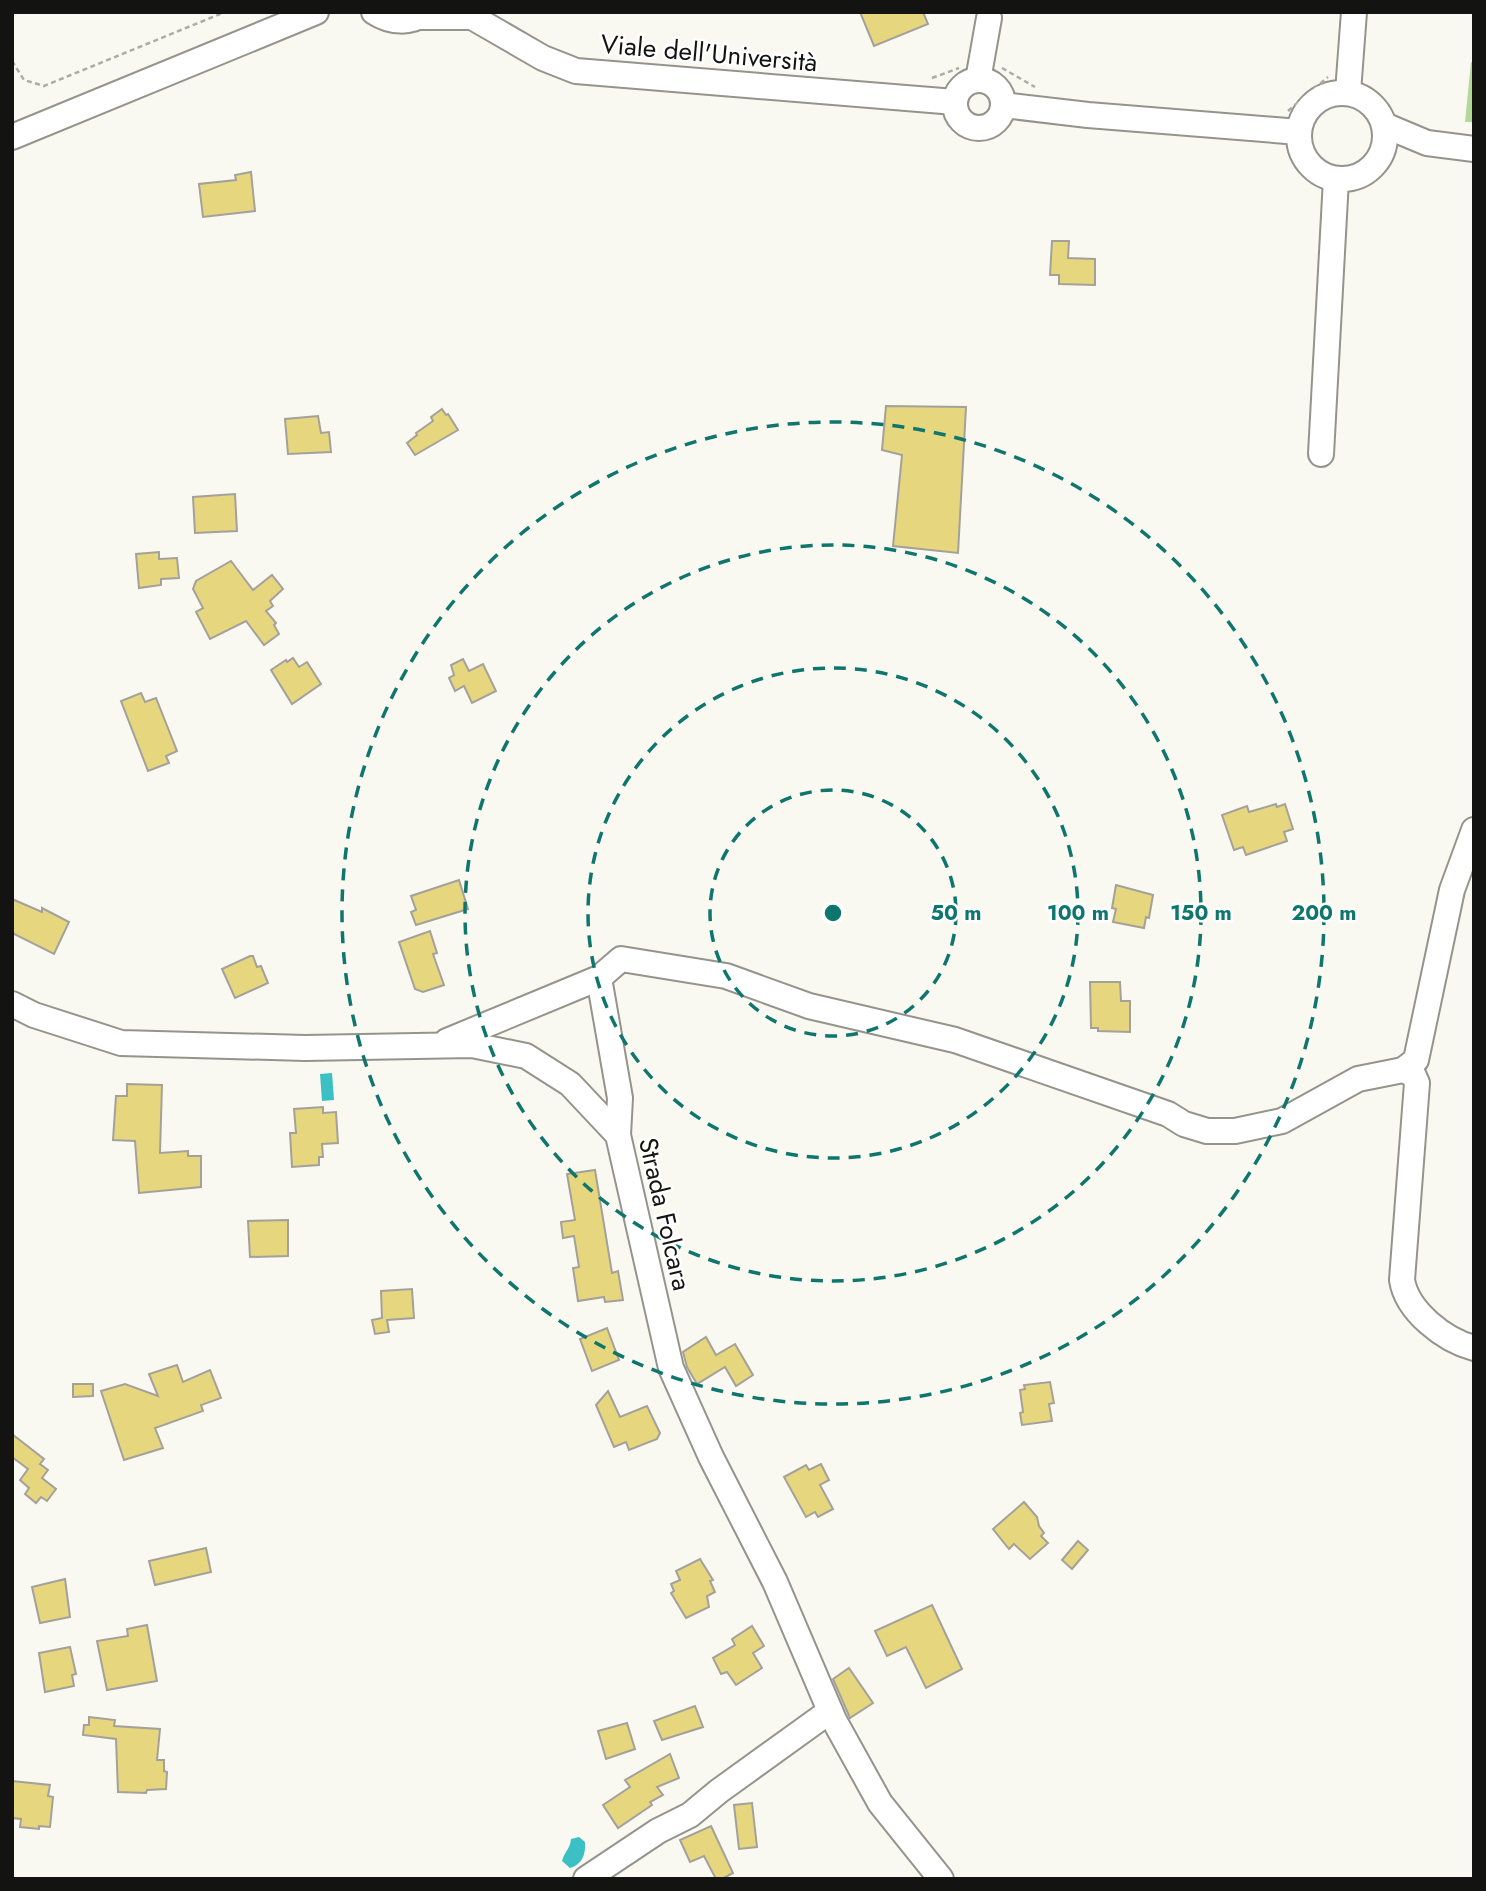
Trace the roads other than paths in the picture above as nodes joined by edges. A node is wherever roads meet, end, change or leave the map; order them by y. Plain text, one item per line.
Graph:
1 (316, 12) edge
2 (374, 12) edge
3 (1354, 12) edge
4 (424, 15) edge
5 (470, 15) edge
6 (989, 18) dead end
7 (987, 72) junction
8 (1348, 92) junction
9 (955, 102) junction
10 (1003, 105) junction
11 (1292, 122) junction
12 (1384, 125) junction
13 (13, 134) edge
14 (1427, 143) junction
15 (1474, 149) edge
16 (1382, 152) junction
17 (1336, 179) junction
18 (1321, 454) dead end
19 (1474, 830) edge
20 (599, 978) junction
21 (12, 1004) edge
22 (436, 1045) junction
23 (1403, 1070) junction
24 (618, 1135) junction
25 (1474, 1348) edge
26 (830, 1711) junction
27 (586, 1879) edge
28 (941, 1879) edge

1 - 13 street
2 - 4 street, Viale dell'Università
3 - 8 street
4 - 5 street, Viale dell'Università
5 - 9 street, Viale dell'Università
6 - 7 street
7 - 9 street
7 - 10 street
8 - 11 street
8 - 12 street
9 - 10 street
10 - 11 street
11 - 17 street
12 - 14 street
12 - 16 street
14 - 15 street
14 - 16 street
16 - 17 street
17 - 18 street
19 - 23 street
20 - 22 street
20 - 23 street
20 - 24 street
21 - 22 street, Strada Folcara
22 - 24 street, Strada Folcara
23 - 25 street
24 - 26 street, Strada Folcara
26 - 27 street
26 - 28 street, Strada Folcara

